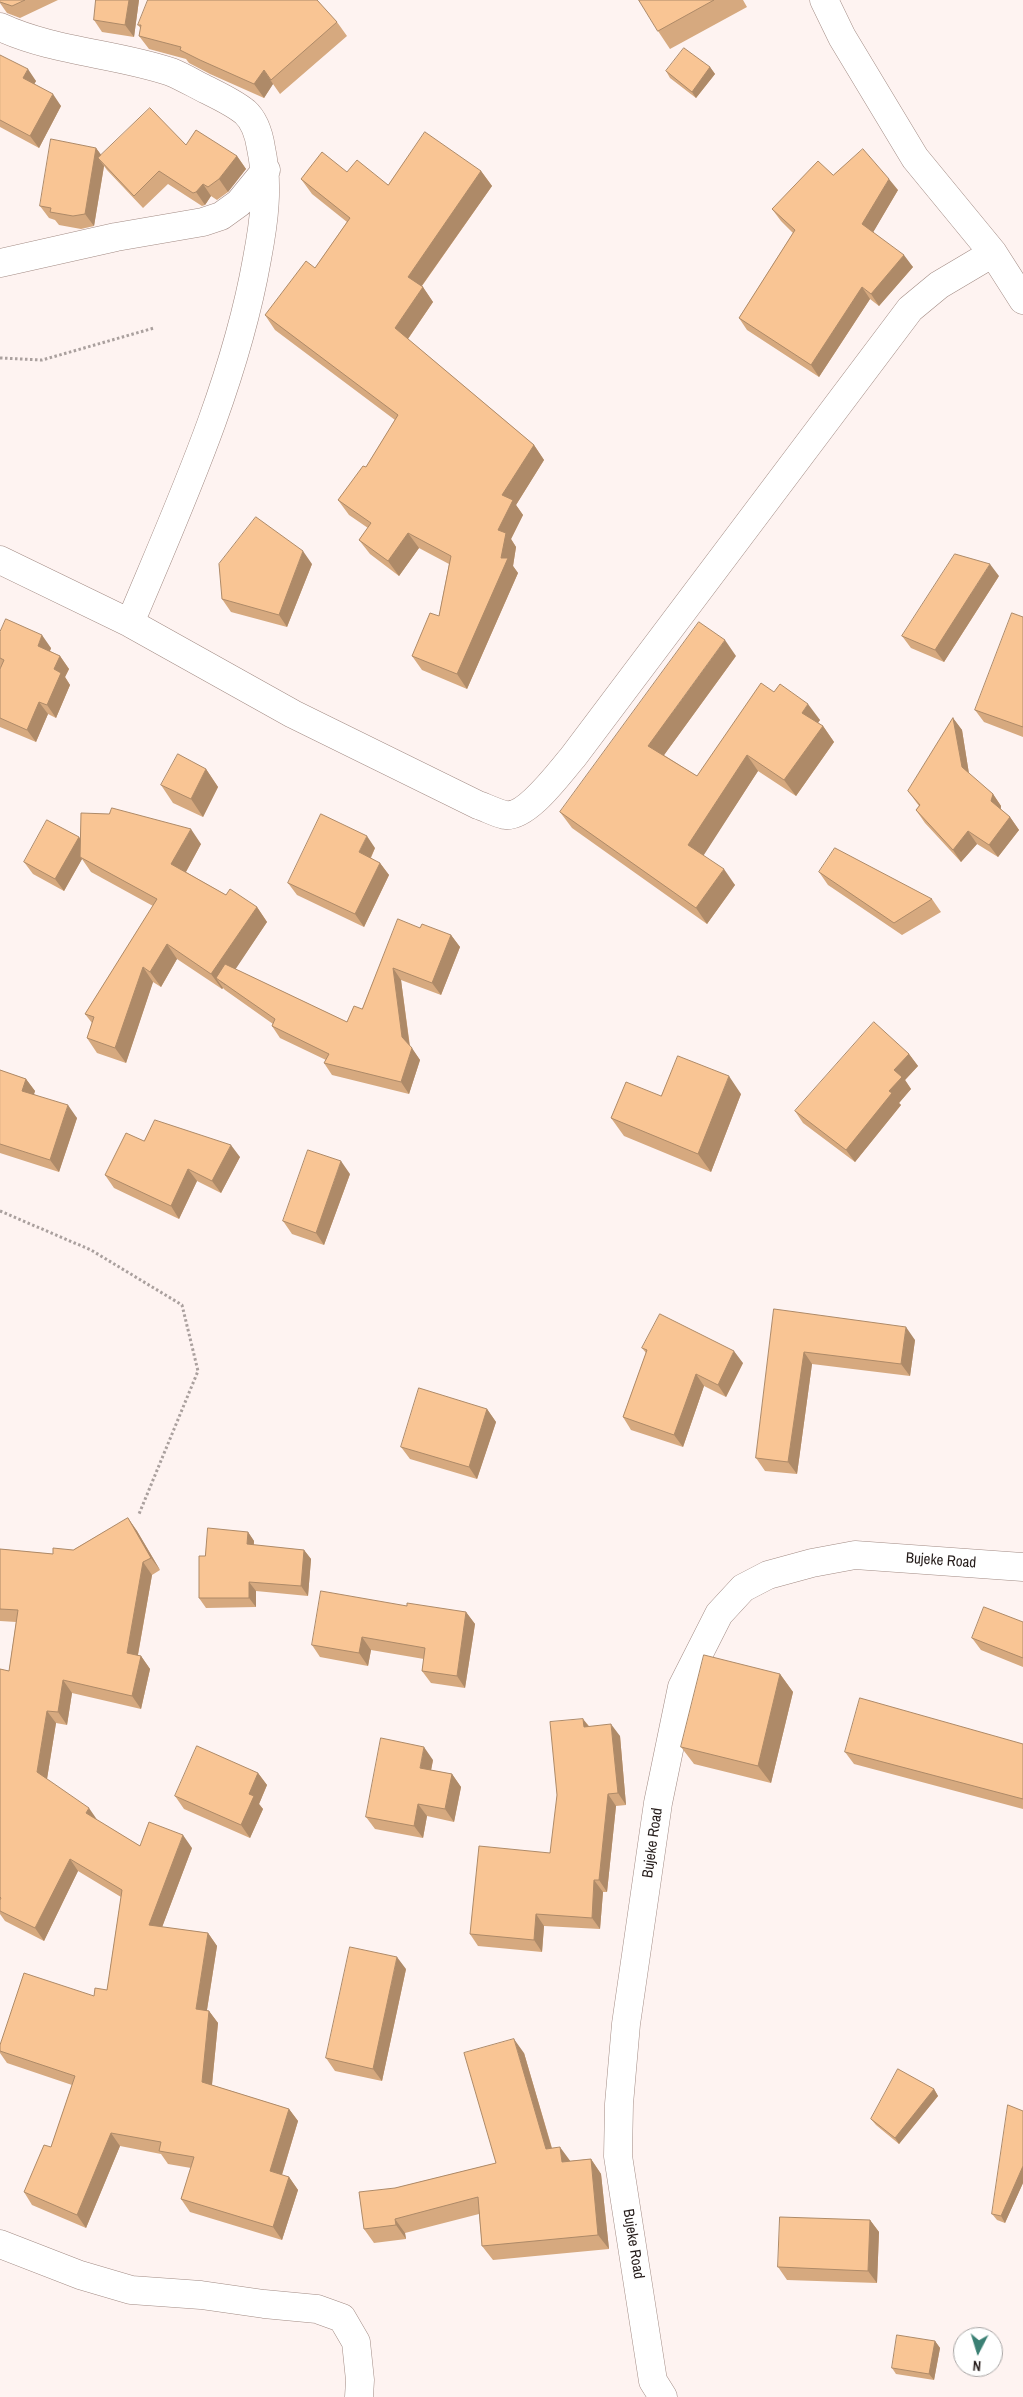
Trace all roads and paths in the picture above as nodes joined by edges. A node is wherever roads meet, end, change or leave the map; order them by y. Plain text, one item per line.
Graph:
1 (824, 0) edge
2 (0, 27) edge
3 (266, 170) junction
4 (993, 253) junction
5 (0, 263) edge
6 (1023, 300) edge
7 (154, 328) dead end
8 (0, 358) edge
9 (0, 560) edge
10 (130, 622) junction
11 (0, 1211) edge
12 (139, 1514) dead end
13 (1023, 1567) edge
14 (0, 2244) edge
15 (359, 2397) edge
16 (663, 2397) edge

1 - 4 street
2 - 3 street
3 - 5 street
3 - 10 street
4 - 6 street
4 - 10 street
7 - 8 path
9 - 10 street
11 - 12 path
13 - 16 street, Bujeke Road
14 - 15 street

